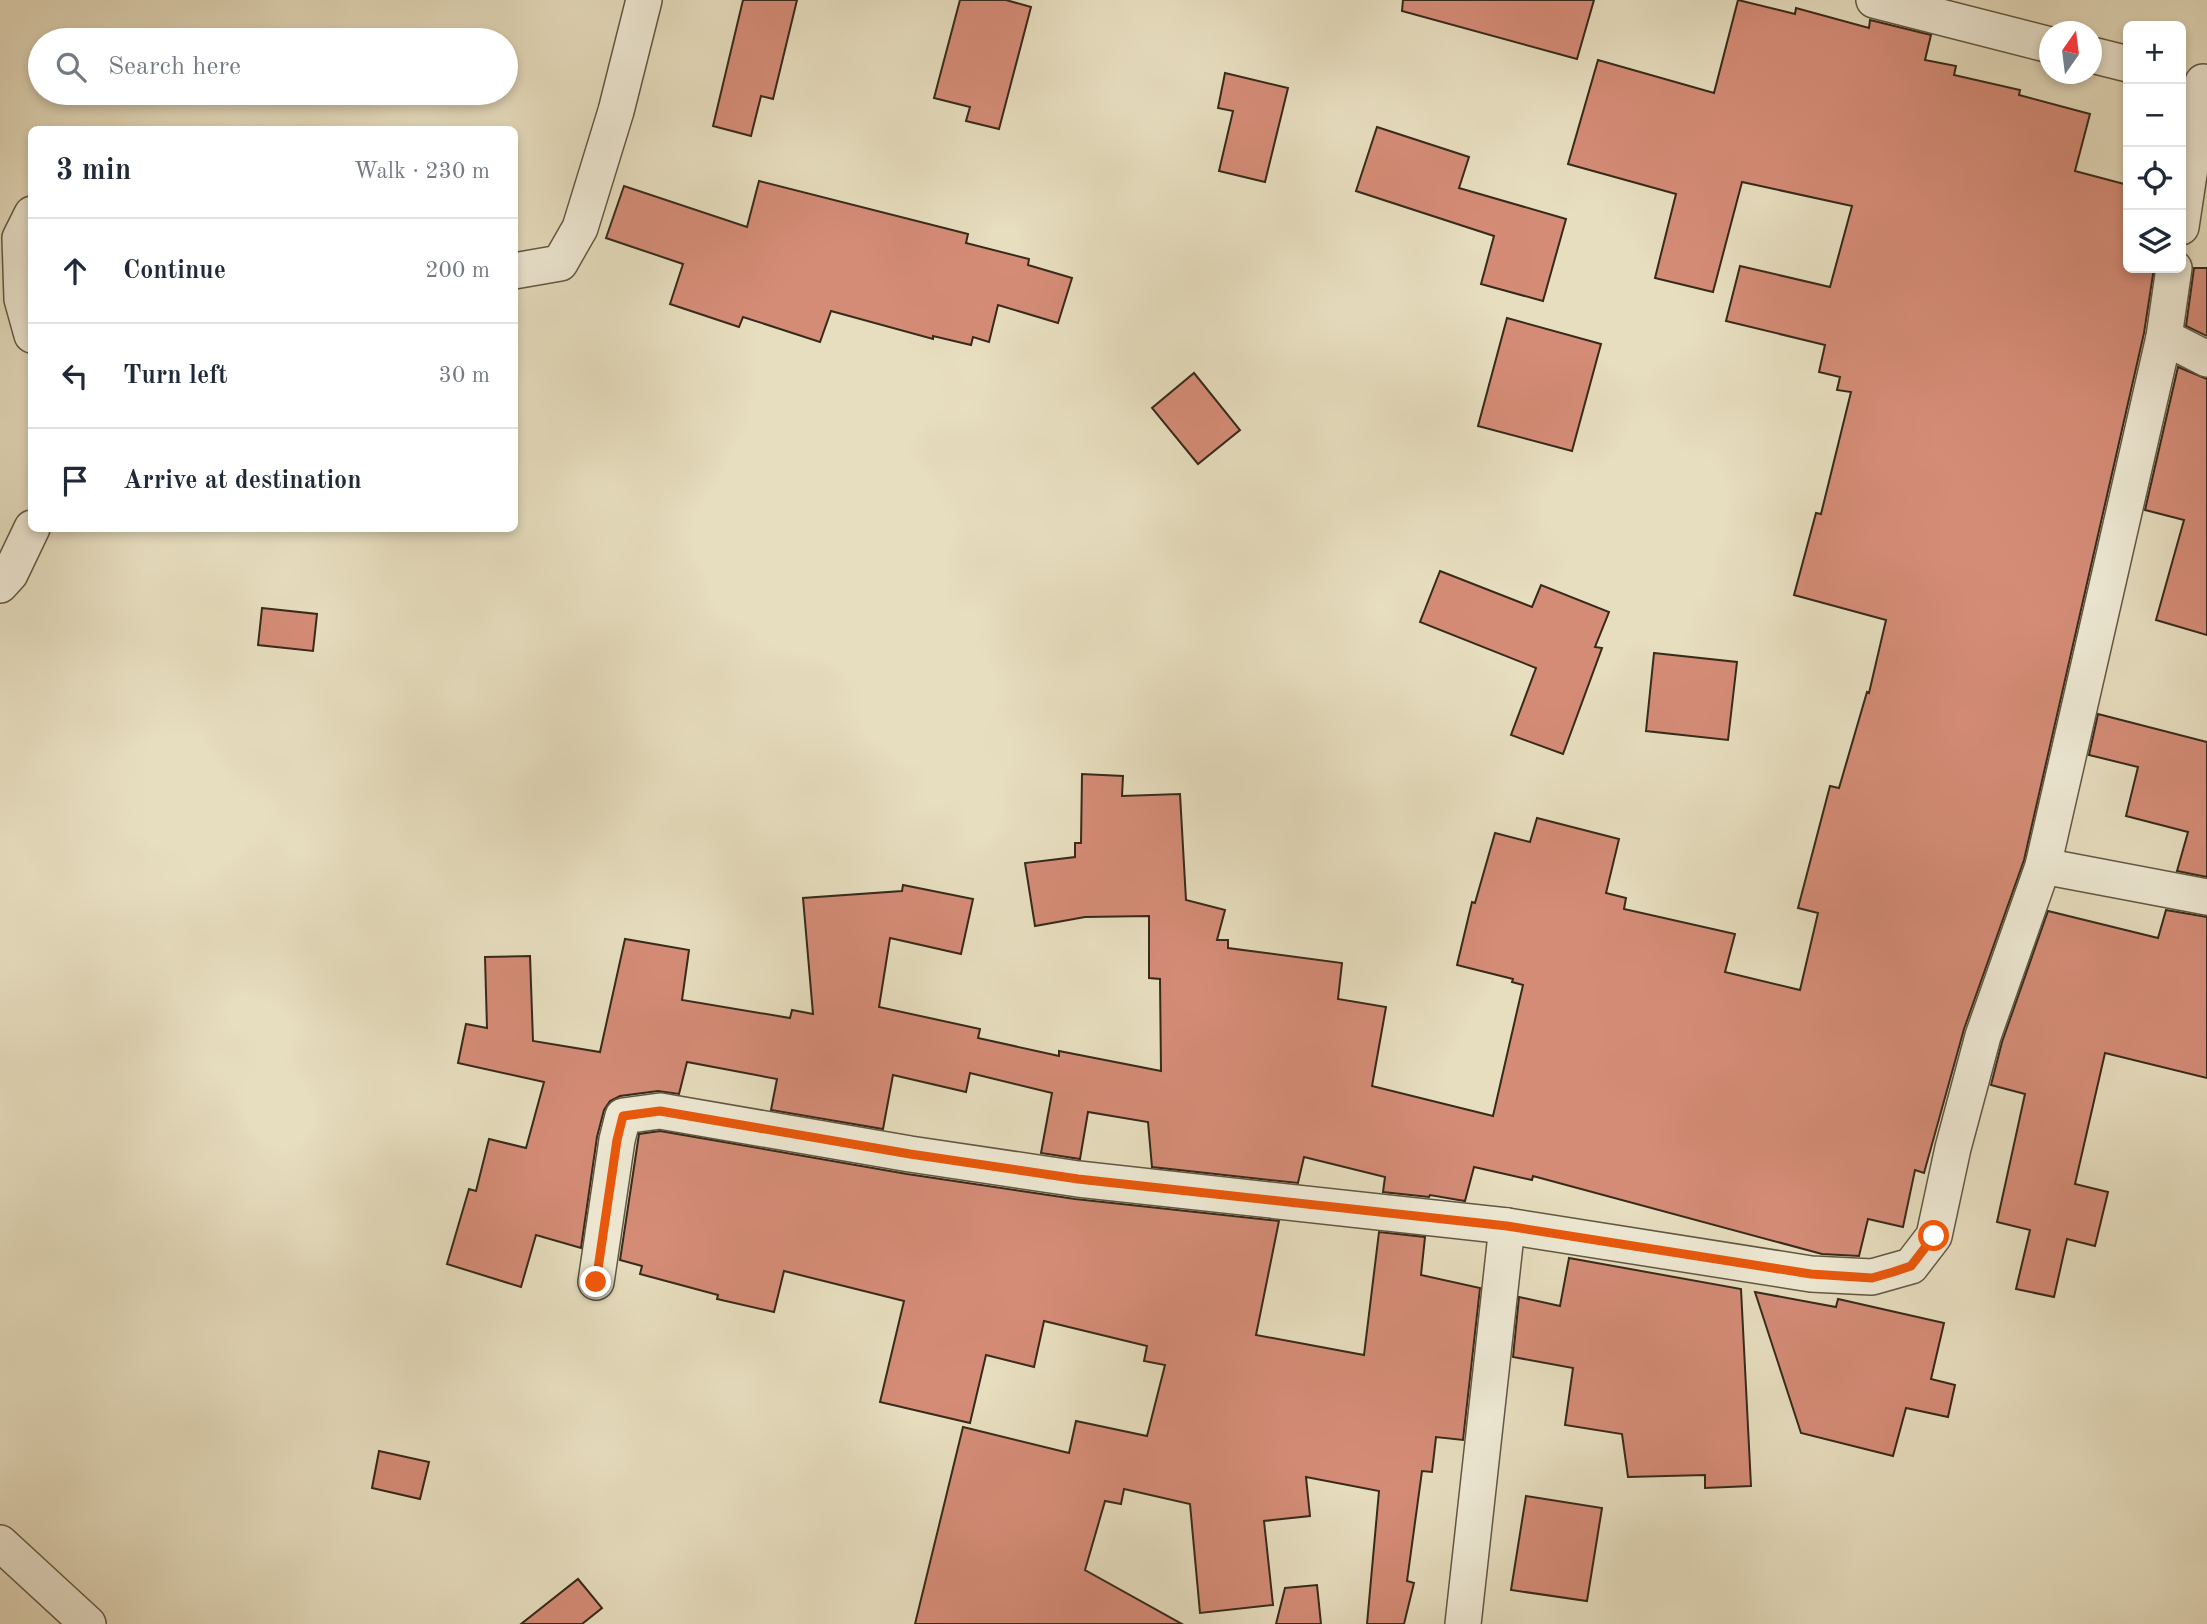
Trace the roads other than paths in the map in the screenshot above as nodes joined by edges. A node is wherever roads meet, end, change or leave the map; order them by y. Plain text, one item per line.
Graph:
1 (644, 0) edge
2 (1874, 0) edge
3 (2039, 42) edge
4 (2102, 58) edge
5 (2123, 63) edge
6 (2197, 81) edge
7 (2183, 210) edge
8 (28, 222) edge
9 (518, 270) edge
10 (2173, 273) edge
11 (28, 321) edge
12 (2164, 337) junction
13 (2207, 359) edge
14 (30, 532) edge
15 (0, 586) edge
16 (2043, 866) junction
17 (2207, 897) edge
18 (1507, 1226) junction
19 (596, 1282) dead end
20 (0, 1543) edge
21 (88, 1624) edge
22 (1463, 1624) edge

1 - 9 street
2 - 3 street
4 - 5 street
6 - 7 street
8 - 11 street
10 - 12 street
12 - 13 street
12 - 16 street
14 - 15 street
16 - 17 street
16 - 18 street
18 - 19 street
18 - 22 street
20 - 21 street

